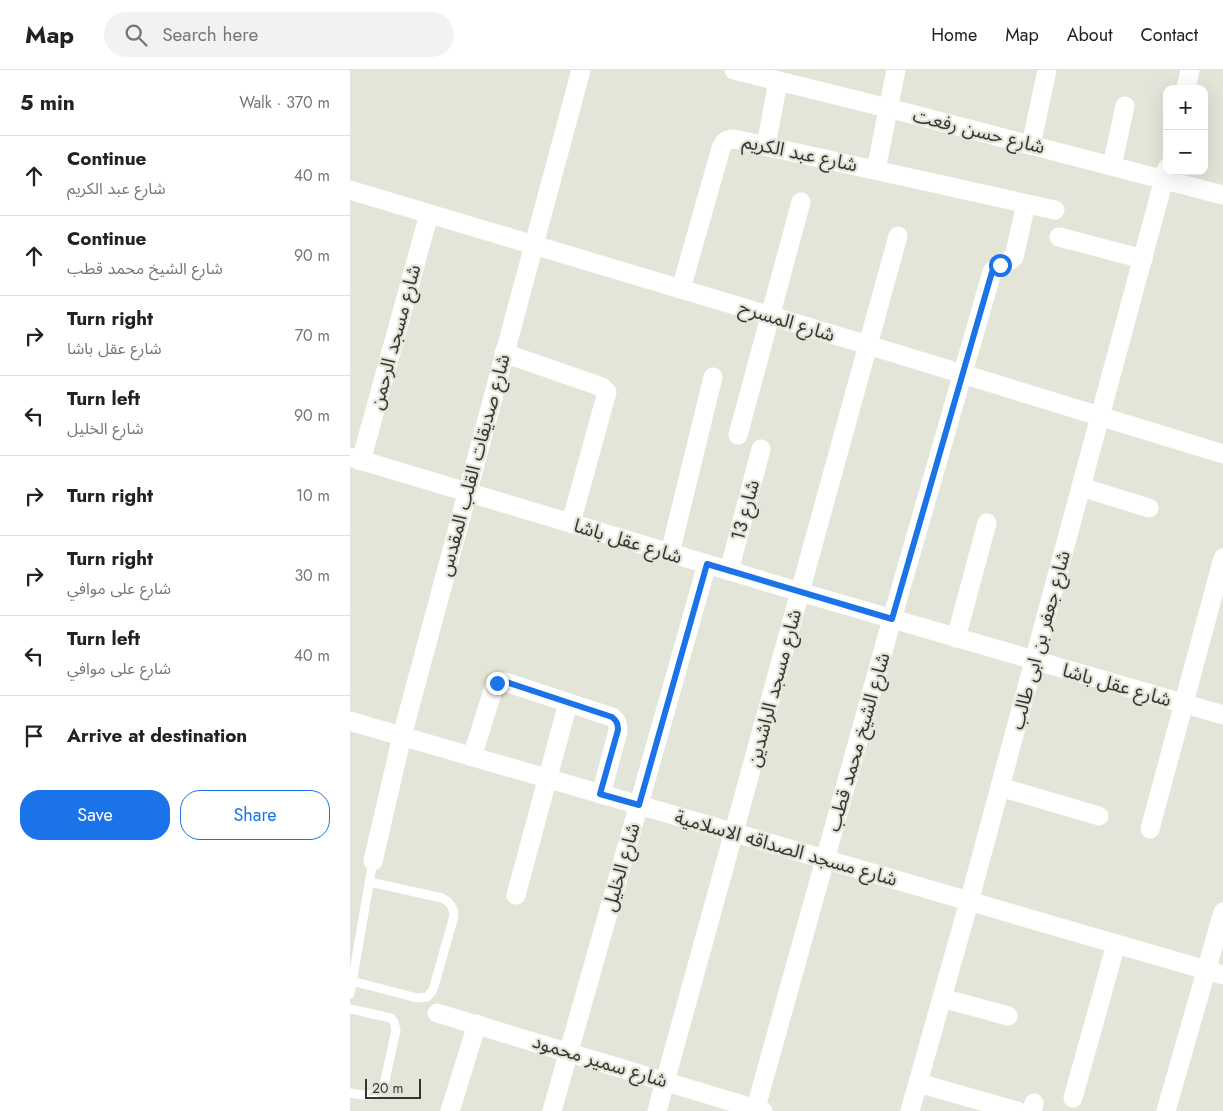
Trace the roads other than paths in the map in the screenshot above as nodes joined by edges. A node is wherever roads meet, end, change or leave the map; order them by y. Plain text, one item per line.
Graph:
1 (581, 70) edge
2 (896, 70) edge
3 (1047, 70) edge
4 (1190, 70) edge
5 (741, 71) edge
6 (778, 81) junction
7 (1187, 85) edge
8 (1125, 106) dead end
9 (888, 108) junction
10 (1031, 144) junction
11 (766, 146) junction
12 (1112, 166) junction
13 (876, 170) junction
14 (1163, 174) edge
15 (1165, 175) edge
16 (1168, 175) edge
17 (350, 190) edge
18 (1223, 194) edge
19 (801, 202) dead end
20 (1026, 204) junction
21 (1055, 210) dead end
22 (429, 214) junction
23 (898, 236) dead end
24 (1059, 237) dead end
25 (532, 246) junction
26 (1143, 259) junction
27 (681, 289) junction
28 (770, 316) junction
29 (868, 345) junction
30 (504, 353) junction
31 (962, 374) junction
32 (713, 377) dead end
33 (1100, 417) junction
34 (738, 435) dead end
35 (761, 449) dead end
36 (1223, 454) edge
37 (356, 459) edge
38 (1081, 487) junction
39 (467, 492) junction
40 (1149, 508) dead end
41 (570, 523) junction
42 (987, 523) dead end
43 (670, 553) junction
44 (1223, 558) edge
45 (707, 564) junction
46 (729, 571) junction
47 (800, 592) junction
48 (892, 619) junction
49 (956, 638) junction
50 (1034, 662) junction
51 (568, 703) junction
52 (1183, 704) junction
53 (1223, 715) edge
54 (350, 721) edge
55 (402, 736) junction
56 (472, 757) junction
57 (547, 778) junction
58 (1000, 786) junction
59 (600, 794) junction
60 (639, 805) junction
61 (1099, 816) dead end
62 (1150, 829) dead end
63 (734, 833) junction
64 (826, 860) junction
65 (373, 861) joint
66 (370, 882) junction
67 (516, 895) dead end
68 (969, 902) junction
69 (1223, 912) edge
70 (1116, 944) junction
71 (1215, 973) edge
72 (352, 981) junction
73 (350, 994) edge
74 (942, 998) junction
75 (350, 1009) edge
76 (437, 1013) dead end
77 (1008, 1016) dead end
78 (477, 1024) junction
79 (569, 1052) junction
80 (666, 1081) junction
81 (918, 1083) junction
82 (350, 1093) edge
83 (1073, 1098) dead end
84 (1028, 1108) edge
85 (758, 1110) edge
86 (450, 1111) edge
87 (552, 1111) edge
88 (657, 1111) edge
89 (910, 1111) edge
90 (1166, 1111) edge

1 - 25 street, شارع صديقات القلب المقدس
2 - 9 street
3 - 10 street
4 - 7 street
5 - 6 street, شارع حسن رفعت
6 - 9 street, شارع حسن رفعت
6 - 11 street
8 - 12 street
9 - 10 street, شارع حسن رفعت
9 - 13 street
10 - 12 street, شارع حسن رفعت
11 - 13 street, شارع عبد الكريم
11 - 27 street, شارع عبد الكريم
12 - 14 street, شارع حسن رفعت
13 - 20 street, شارع عبد الكريم
15 - 26 street, شارع جعفر بن ابى طالب
16 - 18 street, شارع حسن رفعت
17 - 22 street, شارع المسرح
19 - 28 street
20 - 21 street, شارع عبد الكريم
20 - 31 street
22 - 25 street, شارع المسرح
22 - 37 street, شارع مسجد الرحمن
23 - 29 street, شارع مسجد الراشدين
24 - 26 street
25 - 27 street, شارع المسرح
25 - 30 street, شارع صديقات القلب المقدس
26 - 33 street, شارع جعفر بن ابى طالب
27 - 28 street, شارع المسرح
28 - 29 street, شارع المسرح
28 - 34 street
29 - 31 street, شارع المسرح
29 - 47 street, شارع مسجد الراشدين
30 - 39 street, شارع صديقات القلب المقدس
30 - 41 street
31 - 33 street, شارع المسرح
31 - 48 street, شارع الشيخ محمد قطب
32 - 43 street
33 - 36 street, شارع المسرح
33 - 38 street, شارع جعفر بن ابى طالب
35 - 46 street, شارع 13
37 - 39 street, شارع عقل باشا
38 - 40 street
38 - 50 street, شارع جعفر بن ابى طالب
39 - 41 street, شارع عقل باشا
39 - 55 street, شارع صديقات القلب المقدس
41 - 43 street, شارع عقل باشا
42 - 49 street
43 - 45 street, شارع عقل باشا
44 - 52 street
45 - 46 street, شارع عقل باشا
45 - 60 street, شارع الخليل
46 - 47 street, شارع عقل باشا
47 - 48 street, شارع عقل باشا
47 - 63 street, شارع مسجد الراشدين
48 - 49 street, شارع عقل باشا
48 - 64 street, شارع الشيخ محمد قطب
49 - 50 street, شارع عقل باشا
50 - 52 street, شارع عقل باشا
50 - 58 street, شارع جعفر بن ابى طالب
51 - 56 street
51 - 57 street
51 - 59 street
52 - 53 street, شارع عقل باشا
52 - 62 street
54 - 55 street, شارع مسجد الصداقه الاسلامية
55 - 56 street, شارع مسجد الصداقه الاسلامية
55 - 65 street, شارع صديقات القلب المقدس
56 - 57 street, شارع مسجد الصداقه الاسلامية
57 - 59 street, شارع مسجد الصداقه الاسلامية
57 - 67 street
58 - 61 street
58 - 68 street, شارع جعفر بن ابى طالب
59 - 60 street, شارع مسجد الصداقه الاسلامية
60 - 63 street, شارع مسجد الصداقه الاسلامية
60 - 79 street, شارع الخليل
63 - 64 street, شارع مسجد الصداقه الاسلامية
63 - 80 street, شارع مسجد الراشدين
64 - 68 street, شارع مسجد الصداقه الاسلامية
64 - 85 street, شارع الشيخ محمد قطب
65 - 66 lane
66 - 72 lane
66 - 72 lane
68 - 70 street, شارع مسجد الصداقه الاسلامية
68 - 74 street, شارع جعفر بن ابى طالب
69 - 71 street
70 - 71 street, شارع مسجد الصداقه الاسلامية
70 - 83 street
71 - 90 street
72 - 73 lane
74 - 77 street
74 - 81 street, شارع جعفر بن ابى طالب
75 - 82 lane
76 - 78 street, شارع سمير محمود
78 - 79 street, شارع سمير محمود
78 - 86 street
79 - 80 street, شارع سمير محمود
79 - 87 street, شارع الخليل
80 - 85 street, شارع سمير محمود
80 - 88 street, شارع مسجد الراشدين
81 - 84 street
81 - 89 street, شارع جعفر بن ابى طالب

